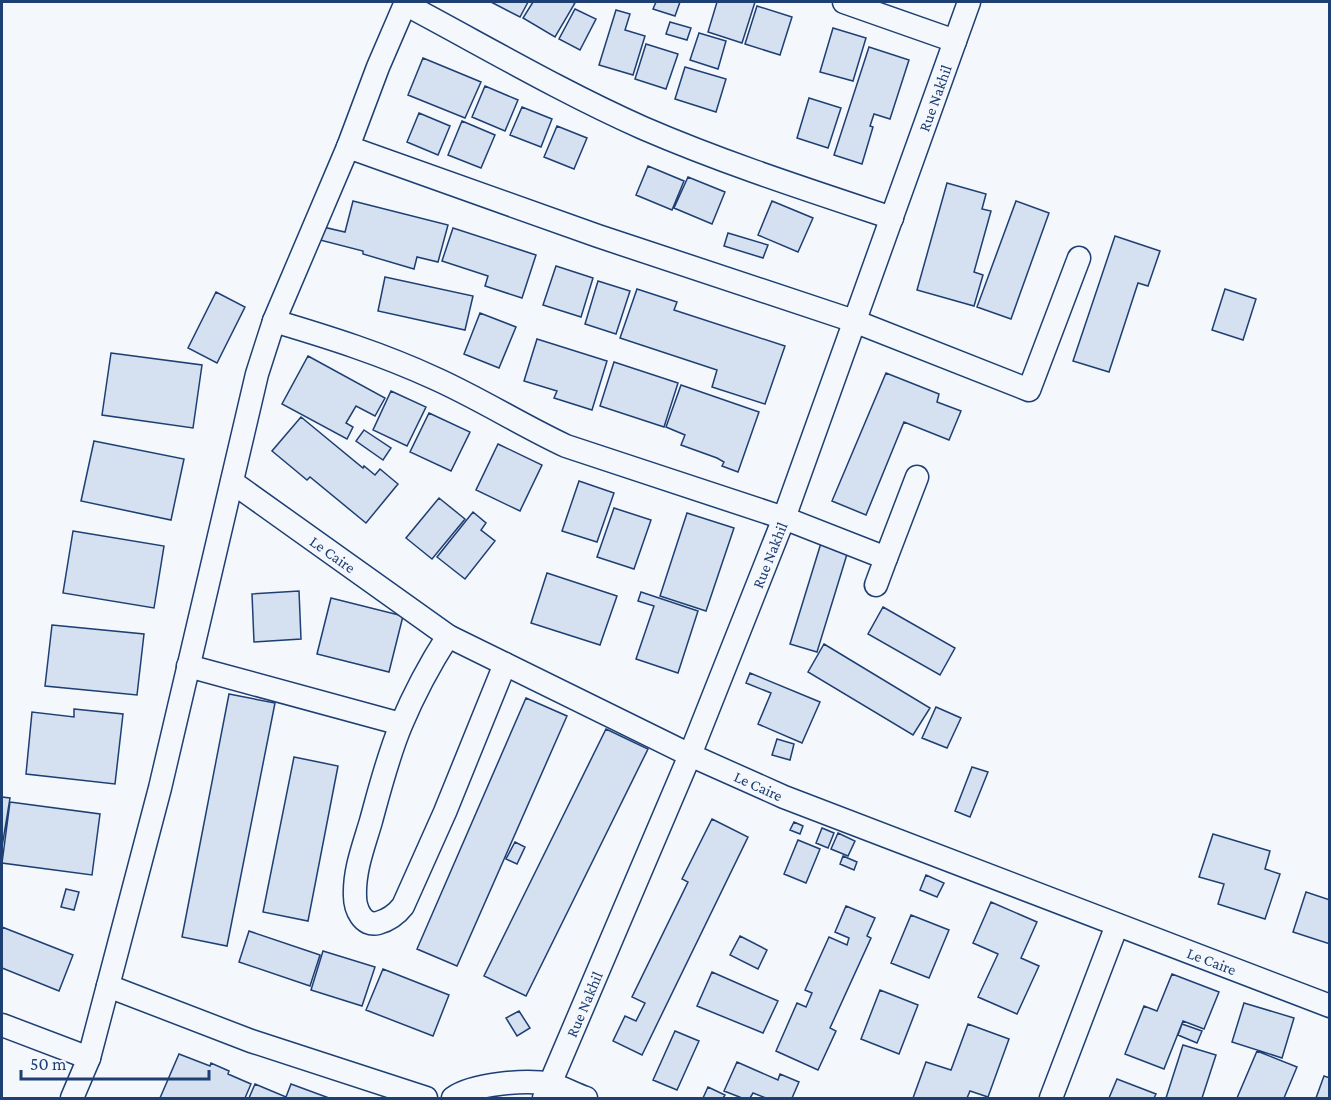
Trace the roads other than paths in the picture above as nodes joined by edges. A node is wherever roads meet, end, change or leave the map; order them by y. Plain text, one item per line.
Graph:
1 (844, 2) edge
2 (969, 2) edge
3 (406, 3) edge
4 (955, 41) junction
5 (348, 147) junction
6 (892, 218) junction
7 (1079, 258) dead end
8 (274, 321) junction
9 (854, 321) junction
10 (917, 477) dead end
11 (232, 482) junction
12 (784, 518) junction
13 (886, 558) junction
14 (876, 585) dead end
15 (448, 636) junction
16 (505, 664) junction
17 (188, 666) junction
18 (401, 724) junction
19 (690, 755) junction
20 (1117, 925) junction
21 (108, 986) junction
22 (1329, 1006) edge
23 (2, 1025) edge
24 (89, 1058) junction
25 (547, 1091) edge
26 (72, 1098) edge
27 (426, 1098) edge
28 (453, 1098) edge
29 (586, 1098) edge
30 (1051, 1098) edge

1 - 4 street
2 - 4 street, Rue Nakhil
3 - 5 street
3 - 6 street
4 - 6 street, Rue Nakhil
5 - 8 street
5 - 9 street
6 - 9 street, Rue Nakhil
7 - 9 street
8 - 11 street
8 - 12 street
9 - 12 street, Rue Nakhil
10 - 13 street
11 - 15 street, Le Caire
11 - 17 street
12 - 13 street
12 - 19 street, Rue Nakhil
13 - 14 street
15 - 16 street, Le Caire
15 - 18 street
16 - 18 street
16 - 19 street, Le Caire
17 - 18 street
17 - 21 street
19 - 20 street, Le Caire
19 - 25 street, Rue Nakhil
20 - 22 street, Le Caire
20 - 30 street
21 - 24 street
21 - 27 street
23 - 24 street
24 - 26 street
25 - 28 street
25 - 29 street

